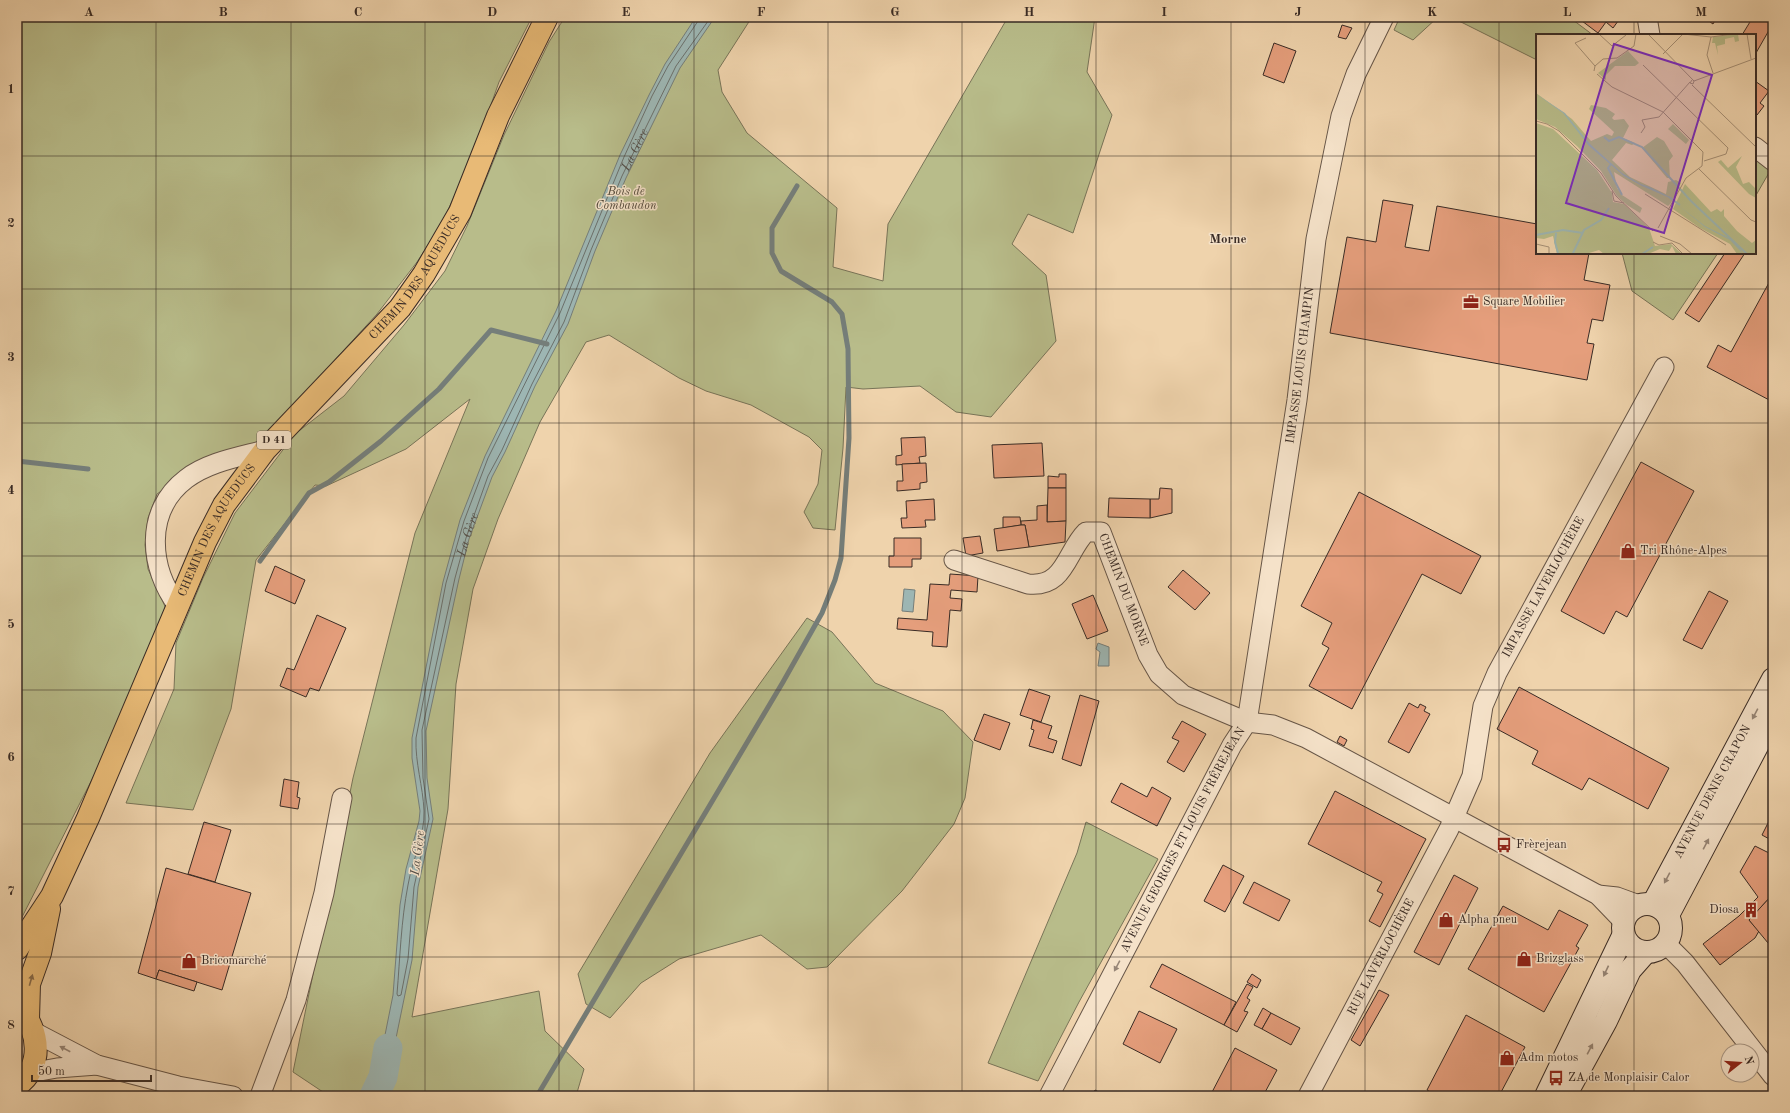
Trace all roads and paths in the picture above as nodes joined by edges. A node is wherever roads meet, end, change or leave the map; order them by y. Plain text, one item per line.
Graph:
1 (547, 17) edge
2 (1384, 17) edge
3 (1647, 17) edge
4 (1650, 34) edge
5 (1756, 148) edge
6 (1773, 161) edge
7 (1664, 367) dead end
8 (265, 450) junction
9 (954, 560) dead end
10 (178, 606) junction
11 (1773, 679) edge
12 (1773, 716) edge
13 (1247, 722) junction
14 (342, 798) dead end
15 (1454, 819) junction
16 (52, 896) junction
17 (1598, 896) junction
18 (1653, 908) junction
19 (1623, 929) junction
20 (1666, 944) junction
21 (17, 949) edge
22 (1645, 953) junction
23 (27, 1019) edge
24 (97, 1065) junction
25 (1773, 1076) edge
26 (23, 1079) edge
27 (233, 1096) edge
28 (260, 1096) edge
29 (1049, 1096) edge
30 (1308, 1096) edge
31 (1546, 1096) edge
32 (1565, 1096) edge

1 - 8 main road, CHEMIN DES AQUEDUCS / D 41
2 - 13 street, IMPASSE LOUIS CHAMPIN
3 - 4 street
5 - 6 street
7 - 15 street, IMPASSE LAVERLOCHÈRE
8 - 10 main road, CHEMIN DES AQUEDUCS / D 41
8 - 10 street
9 - 13 street, CHEMIN DU MORNE
10 - 16 main road, CHEMIN DES AQUEDUCS / D 41
11 -> 18 main road, AVENUE DENIS CRAPON
18 -> 12 main road, AVENUE DENIS CRAPON
13 - 15 street, AVENUE GEORGES ET LOUIS FRÊREJEAN
13 -> 29 street, AVENUE GEORGES ET LOUIS FRÊREJEAN
14 - 28 street
15 - 17 street, AVENUE GEORGES ET LOUIS FRÊREJEAN
15 - 30 street, RUE LAVERLOCHÈRE
16 - 21 main road, CHEMIN DES AQUEDUCS / D 41
23 -> 16 main road, CHEMIN DES AQUEDUCS / D 41
17 - 18 street, AVENUE GEORGES ET LOUIS FRÊREJEAN
17 - 19 street, AVENUE GEORGES ET LOUIS FRÊREJEAN
18 - 19 main road
18 - 20 main road
19 - 22 main road
19 -> 31 main road
20 - 22 main road
20 - 25 street
32 -> 22 main road
24 -> 23 street
23 - 26 main road, CHEMIN DES AQUEDUCS
24 - 26 street
24 - 27 street

